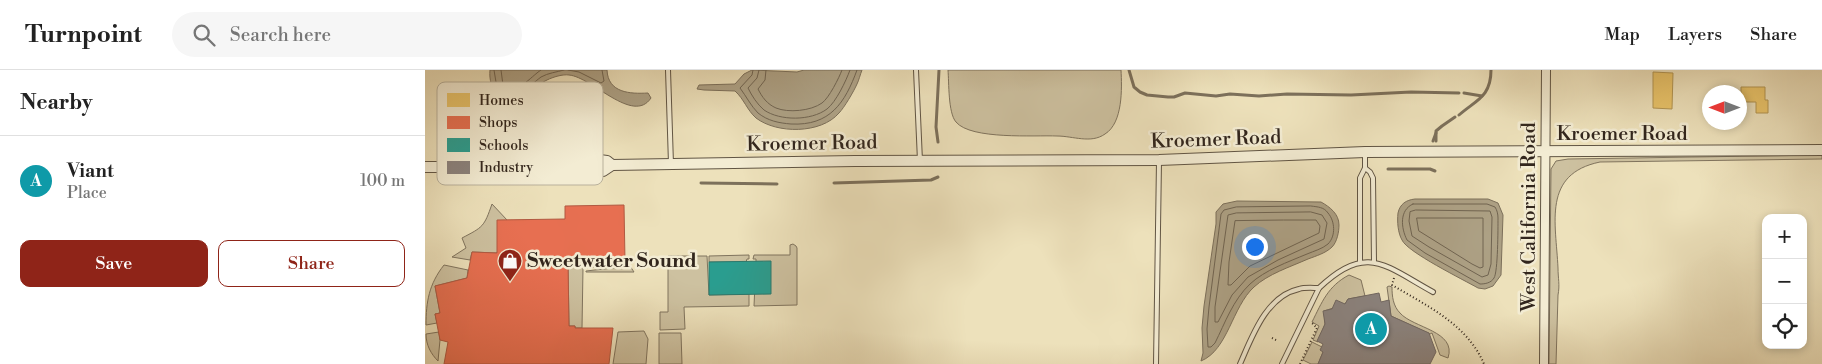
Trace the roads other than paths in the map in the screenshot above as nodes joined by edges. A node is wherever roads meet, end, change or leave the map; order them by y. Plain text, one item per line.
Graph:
1 (668, 70) edge
2 (916, 70) edge
3 (1546, 70) edge
4 (1822, 150) edge
5 (1365, 152) junction
6 (1545, 152) junction
7 (1159, 160) junction
8 (920, 161) junction
9 (671, 164) junction
10 (1365, 168) junction
11 (603, 171) edge
12 (1359, 262) junction
13 (1374, 262) junction
14 (1319, 288) junction
15 (1433, 292) dead end
16 (1156, 364) edge
17 (1240, 364) edge
18 (1282, 364) edge
19 (1544, 364) edge

1 - 9 lane
2 - 8 lane
3 - 6 street, West California Road
4 - 6 street, Kroemer Road
5 - 6 street, Kroemer Road
5 - 7 street, Kroemer Road
5 - 10 lane
6 - 19 street, West California Road
7 - 8 street, Kroemer Road
7 - 16 lane
8 - 9 street, Kroemer Road
9 - 11 street, Kroemer Road
10 - 12 lane
10 - 13 lane
12 - 13 lane
12 - 14 lane
13 - 15 lane
14 - 17 lane
14 - 18 lane

